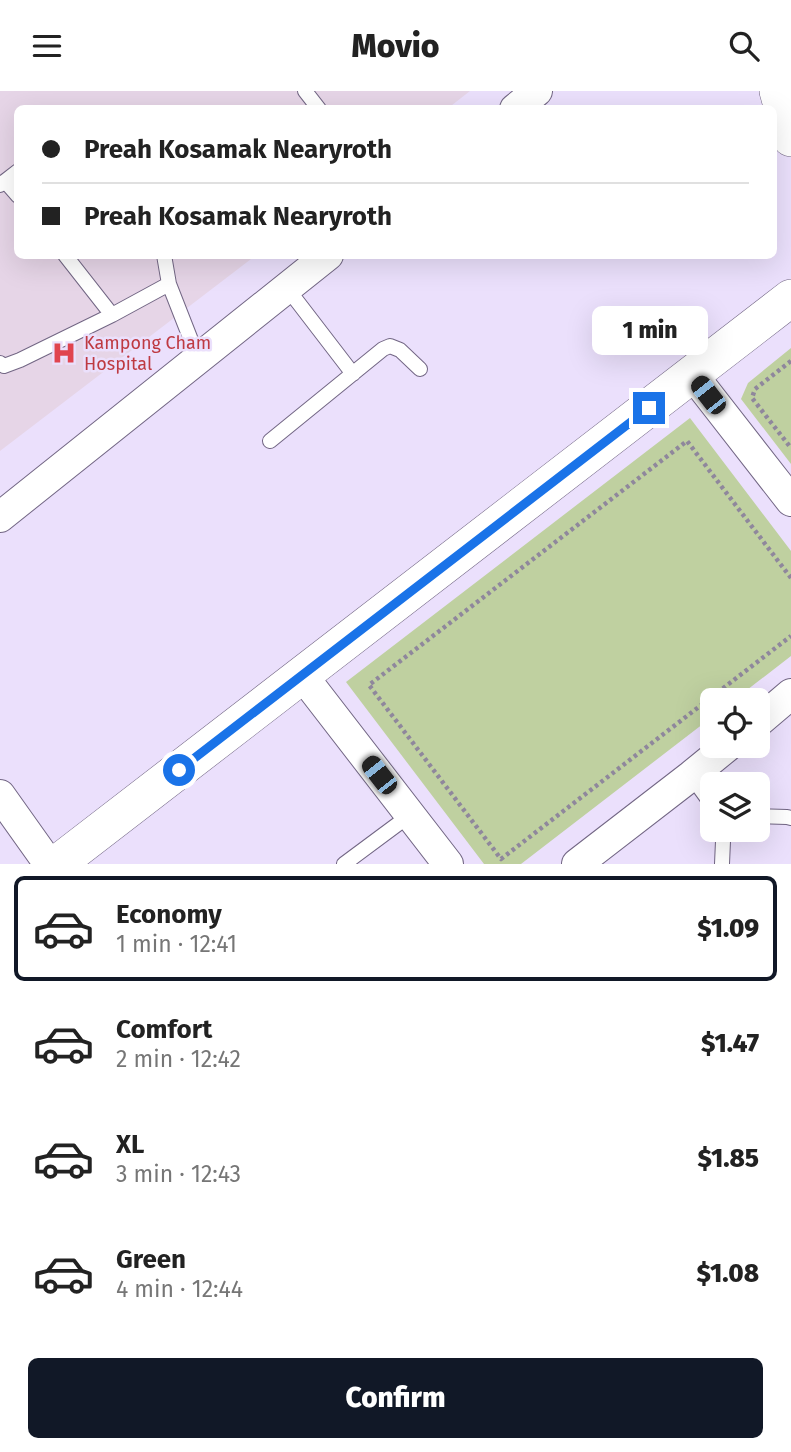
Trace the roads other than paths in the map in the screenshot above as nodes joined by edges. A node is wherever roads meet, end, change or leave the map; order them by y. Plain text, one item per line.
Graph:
1 (537, 91) edge
2 (778, 91) edge
3 (520, 105) edge
4 (791, 138) edge
5 (68, 259) edge
6 (165, 259) edge
7 (323, 259) edge
8 (169, 284) junction
9 (287, 288) junction
10 (791, 298) edge
11 (112, 315) junction
12 (198, 358) junction
13 (0, 363) edge
14 (420, 369) dead end
15 (353, 374) junction
16 (692, 374) junction
17 (270, 441) dead end
18 (791, 501) edge
19 (0, 517) edge
20 (302, 675) junction
21 (791, 694) edge
22 (770, 712) edge
23 (713, 758) edge
24 (691, 776) junction
25 (700, 788) edge
26 (0, 795) edge
27 (410, 815) junction
28 (770, 816) edge
29 (791, 818) edge
30 (723, 842) edge
31 (49, 864) edge
32 (57, 864) edge
33 (344, 864) edge
34 (448, 864) edge
35 (577, 864) edge
36 (722, 864) edge

1 - 3 street
2 - 4 street
5 - 11 lane
6 - 8 lane
7 - 9 street
8 - 11 lane
8 - 12 lane
9 - 12 street
9 - 15 lane
10 - 16 street
11 - 13 lane
12 - 19 street
14 - 15 lane
15 - 17 lane
16 - 18 street
16 - 20 street
20 - 27 street
20 - 32 street
21 - 22 street
23 - 24 street
24 - 25 lane
24 - 35 street
26 - 31 street
27 - 33 lane
27 - 34 street
28 - 29 lane
30 - 36 lane

